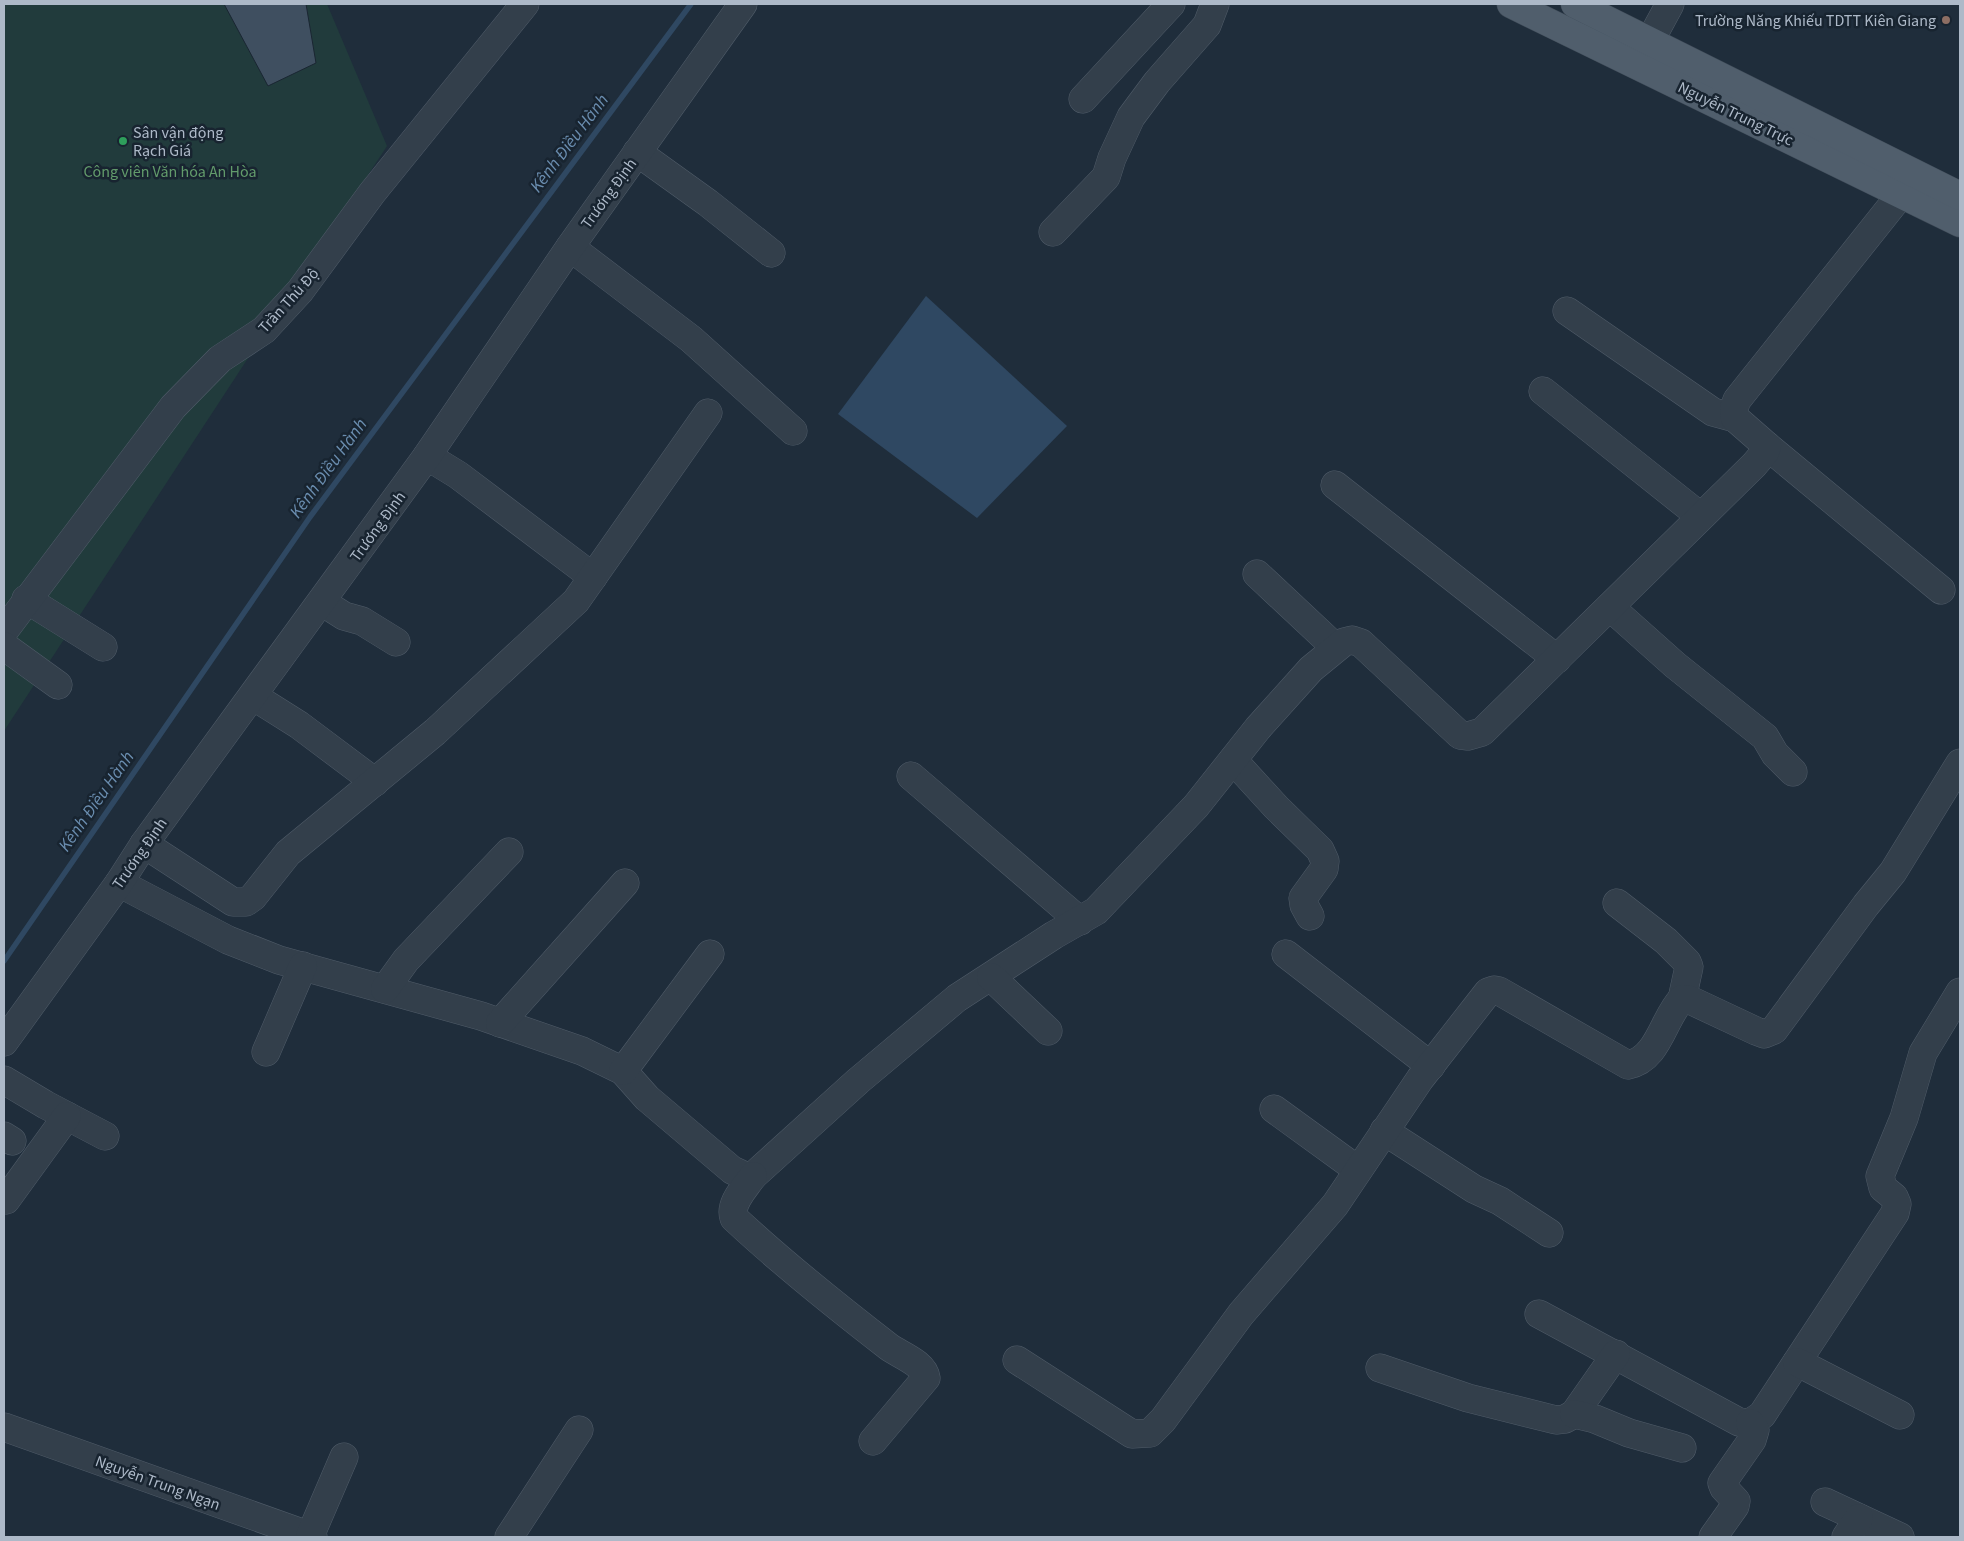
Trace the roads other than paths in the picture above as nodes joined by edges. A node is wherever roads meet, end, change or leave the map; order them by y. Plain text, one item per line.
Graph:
1 (525, 4) edge
2 (743, 4) edge
3 (1171, 4) edge
4 (1215, 4) edge
5 (1514, 4) edge
6 (1575, 4) edge
7 (1670, 4) edge
8 (1650, 41) junction
9 (1083, 99) dead end
10 (637, 152) junction
11 (1902, 193) junction
12 (1960, 196) edge
13 (1960, 223) edge
14 (1053, 232) dead end
15 (570, 247) junction
16 (771, 253) dead end
17 (1567, 312) dead end
18 (1543, 390) dead end
19 (708, 413) dead end
20 (1735, 418) junction
21 (792, 432) dead end
22 (1767, 446) junction
23 (427, 456) junction
24 (1335, 485) dead end
25 (1700, 516) junction
26 (1257, 574) dead end
27 (593, 577) junction
28 (1941, 590) dead end
29 (26, 599) junction
30 (322, 602) junction
31 (1610, 607) junction
32 (4, 631) edge
33 (396, 642) dead end
34 (4, 646) edge
35 (103, 647) dead end
36 (1335, 647) junction
37 (1557, 659) junction
38 (58, 686) dead end
39 (253, 696) junction
40 (1233, 760) junction
41 (1960, 763) edge
42 (1793, 772) dead end
43 (911, 776) dead end
44 (375, 782) junction
45 (144, 844) junction
46 (509, 852) dead end
47 (119, 883) junction
48 (625, 883) dead end
49 (1617, 903) dead end
50 (1310, 916) dead end
51 (1080, 921) junction
52 (710, 954) dead end
53 (1286, 954) dead end
54 (303, 966) junction
55 (991, 976) junction
56 (385, 989) junction
57 (1960, 992) edge
58 (1682, 999) junction
59 (500, 1023) junction
60 (1048, 1031) dead end
61 (4, 1042) edge
62 (266, 1052) dead end
63 (1431, 1066) junction
64 (623, 1071) junction
65 (4, 1080) edge
66 (1274, 1109) dead end
67 (67, 1116) junction
68 (1384, 1131) junction
69 (105, 1136) dead end
70 (1358, 1170) junction
71 (753, 1176) junction
72 (6, 1200) dead end
73 (1549, 1233) dead end
74 (1539, 1314) dead end
75 (1616, 1354) junction
76 (1018, 1360) dead end
77 (1797, 1362) junction
78 (1380, 1368) dead end
79 (1574, 1414) junction
80 (1900, 1415) dead end
81 (1750, 1423) junction
82 (4, 1427) edge
83 (580, 1430) dead end
84 (873, 1441) dead end
85 (1682, 1448) dead end
86 (344, 1457) dead end
87 (1825, 1502) dead end
88 (1852, 1528) edge
89 (312, 1537) edge
90 (509, 1537) edge
91 (1713, 1537) edge
92 (1900, 1537) edge

1 - 29 street, Trần Thủ Độ
2 - 10 street, Trương Định
3 - 9 street
4 - 14 street
5 - 11 main road, Nguyễn Trung Trực
6 - 8 main road, Nguyễn Trung Trực
7 - 8 street
8 - 12 main road, Nguyễn Trung Trực
10 - 15 street, Trương Định
10 - 16 street
11 - 13 main road, Nguyễn Trung Trực
11 - 20 street
15 - 21 street
15 - 23 street, Trương Định
17 - 20 street
18 - 25 street
19 - 27 street
20 - 22 street
22 - 25 street
22 - 28 street
23 - 27 street
23 - 30 street, Trương Định
24 - 37 street
25 - 31 street
26 - 36 street
27 - 44 street
29 - 32 street, Trần Thủ Độ
29 - 35 street
30 - 33 street
30 - 39 street, Trương Định
31 - 37 street
31 - 42 street
34 - 38 street
36 - 37 street
36 - 40 street
39 - 44 street
39 - 45 street, Trương Định
40 - 50 street
40 - 51 street
41 - 58 street
43 - 51 street
44 - 45 street
45 - 47 street, Trương Định
46 - 56 street
47 - 54 street
47 - 61 street, Trương Định
48 - 59 street
49 - 58 street
51 - 55 street
52 - 64 street
53 - 63 street
54 - 56 street
54 - 62 street
55 - 60 street
55 - 71 street
56 - 59 street
57 - 77 street
58 - 63 street
59 - 64 street
63 - 68 street
64 - 71 street
65 - 67 street
66 - 70 street
67 - 69 street
67 - 72 street
68 - 70 street
68 - 73 street
70 - 76 street
71 - 84 street
74 - 75 street
75 - 79 street
75 - 81 street
77 - 80 street
77 - 81 street
78 - 79 street
79 - 85 street
81 - 91 street
82 - 89 street, Nguyễn Trung Ngạn
83 - 90 street
86 - 89 street
87 - 88 street
88 - 92 street

